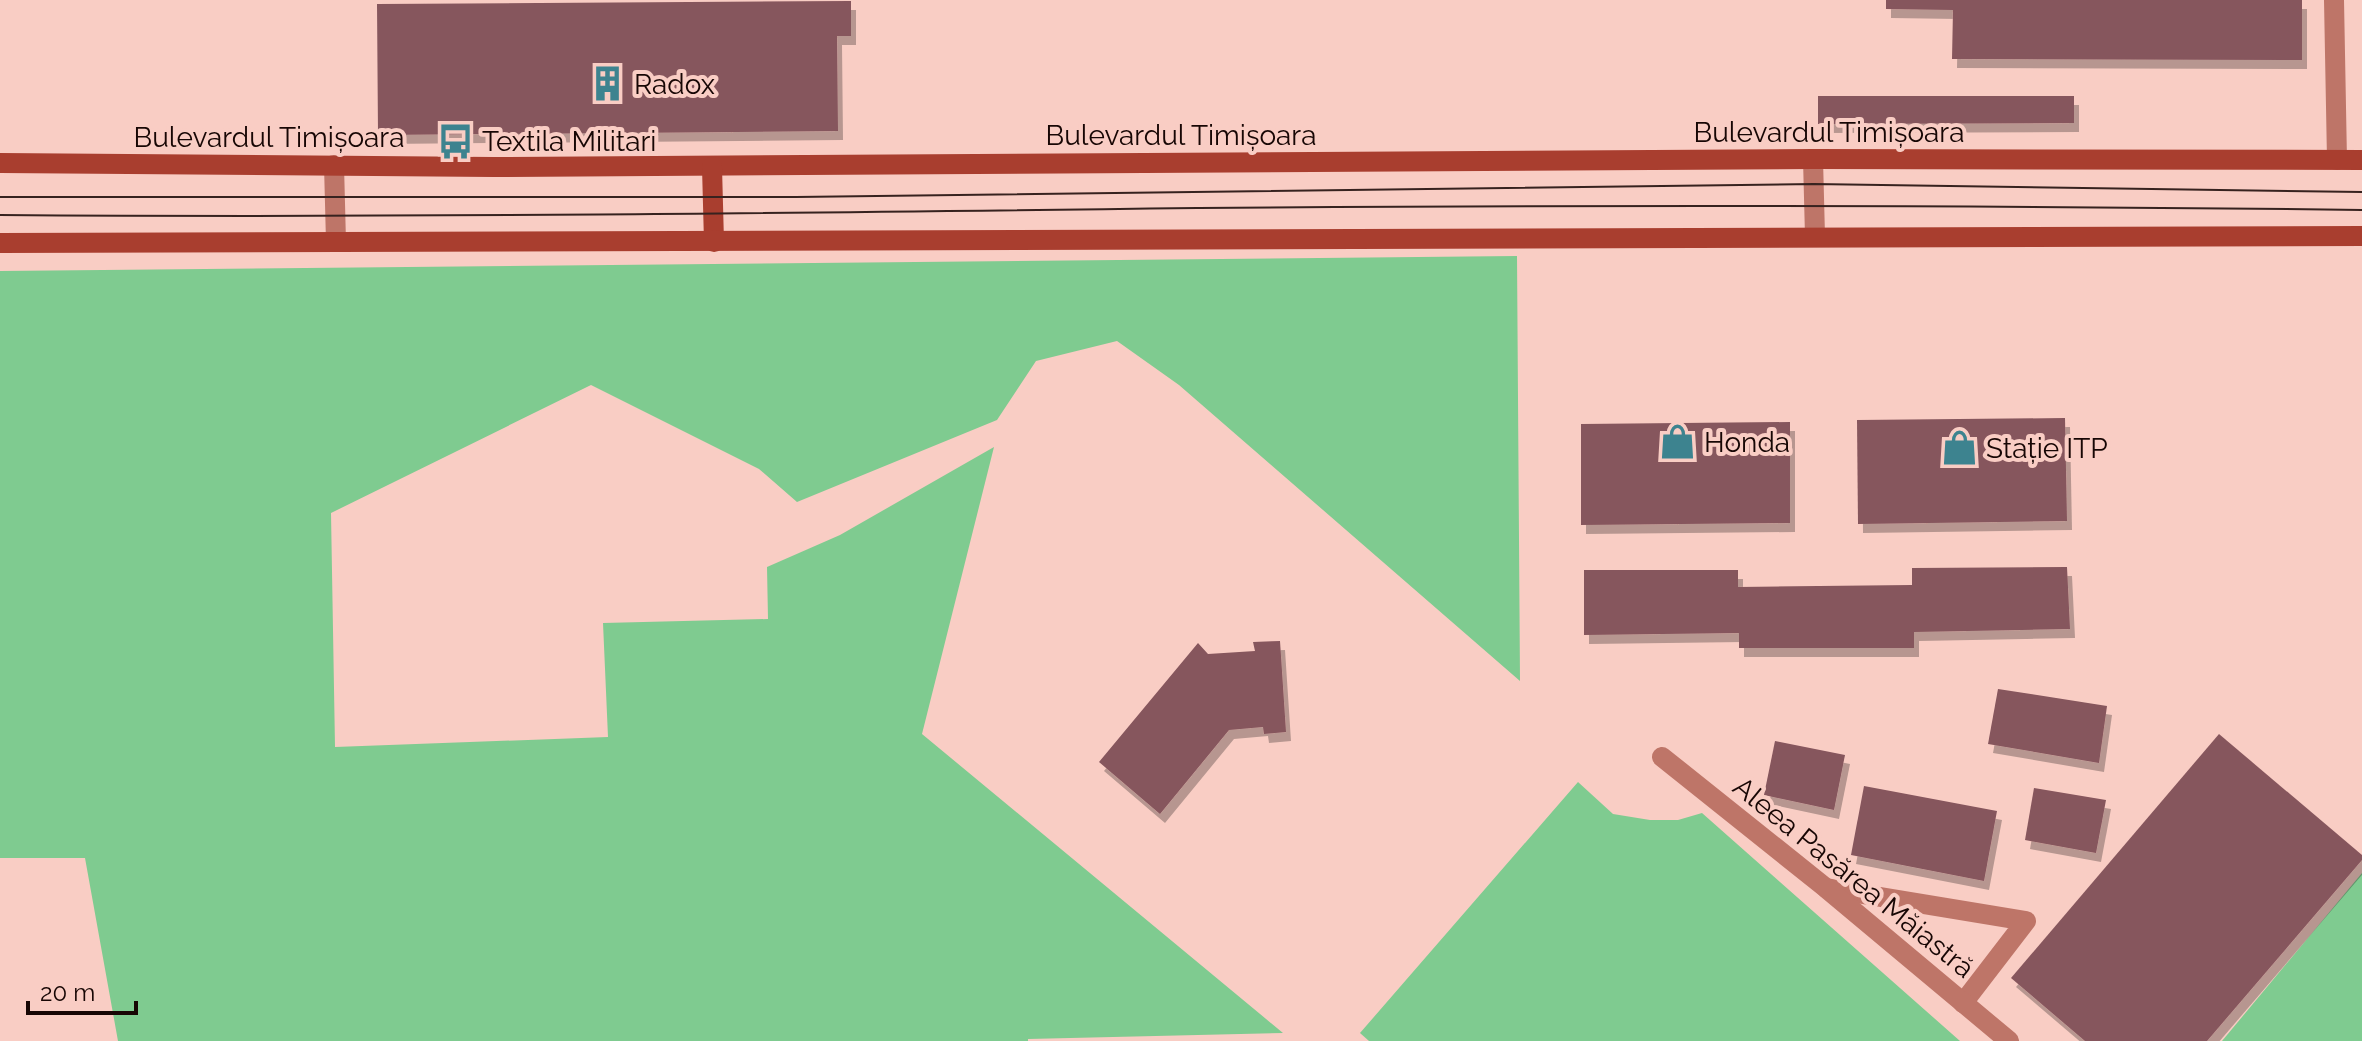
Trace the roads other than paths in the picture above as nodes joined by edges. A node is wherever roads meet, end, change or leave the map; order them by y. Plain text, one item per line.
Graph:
1 (2334, 0) edge
2 (1813, 159) junction
3 (2337, 160) junction
4 (2362, 160) edge
5 (0, 163) edge
6 (334, 165) junction
7 (712, 167) junction
8 (1815, 236) junction
9 (2362, 236) edge
10 (336, 242) junction
11 (714, 242) junction
12 (0, 243) edge
13 (1662, 757) dead end
14 (1826, 888) junction
15 (1963, 1003) junction
16 (2009, 1041) edge

1 - 3 street
2 - 3 main road, Bulevardul Timișoara
2 - 7 main road, Bulevardul Timișoara
2 - 8 street
3 - 4 main road, Bulevardul Timișoara
5 - 6 main road, Bulevardul Timișoara
6 - 7 main road, Bulevardul Timișoara
6 - 10 street
7 - 11 main road
8 - 9 main road
8 - 11 main road
10 - 11 main road
10 - 12 main road
13 - 14 street, Aleea Pasărea Măiastră
14 - 15 street, Aleea Pasărea Măiastră
14 - 15 street
15 - 16 street, Aleea Pasărea Măiastră

